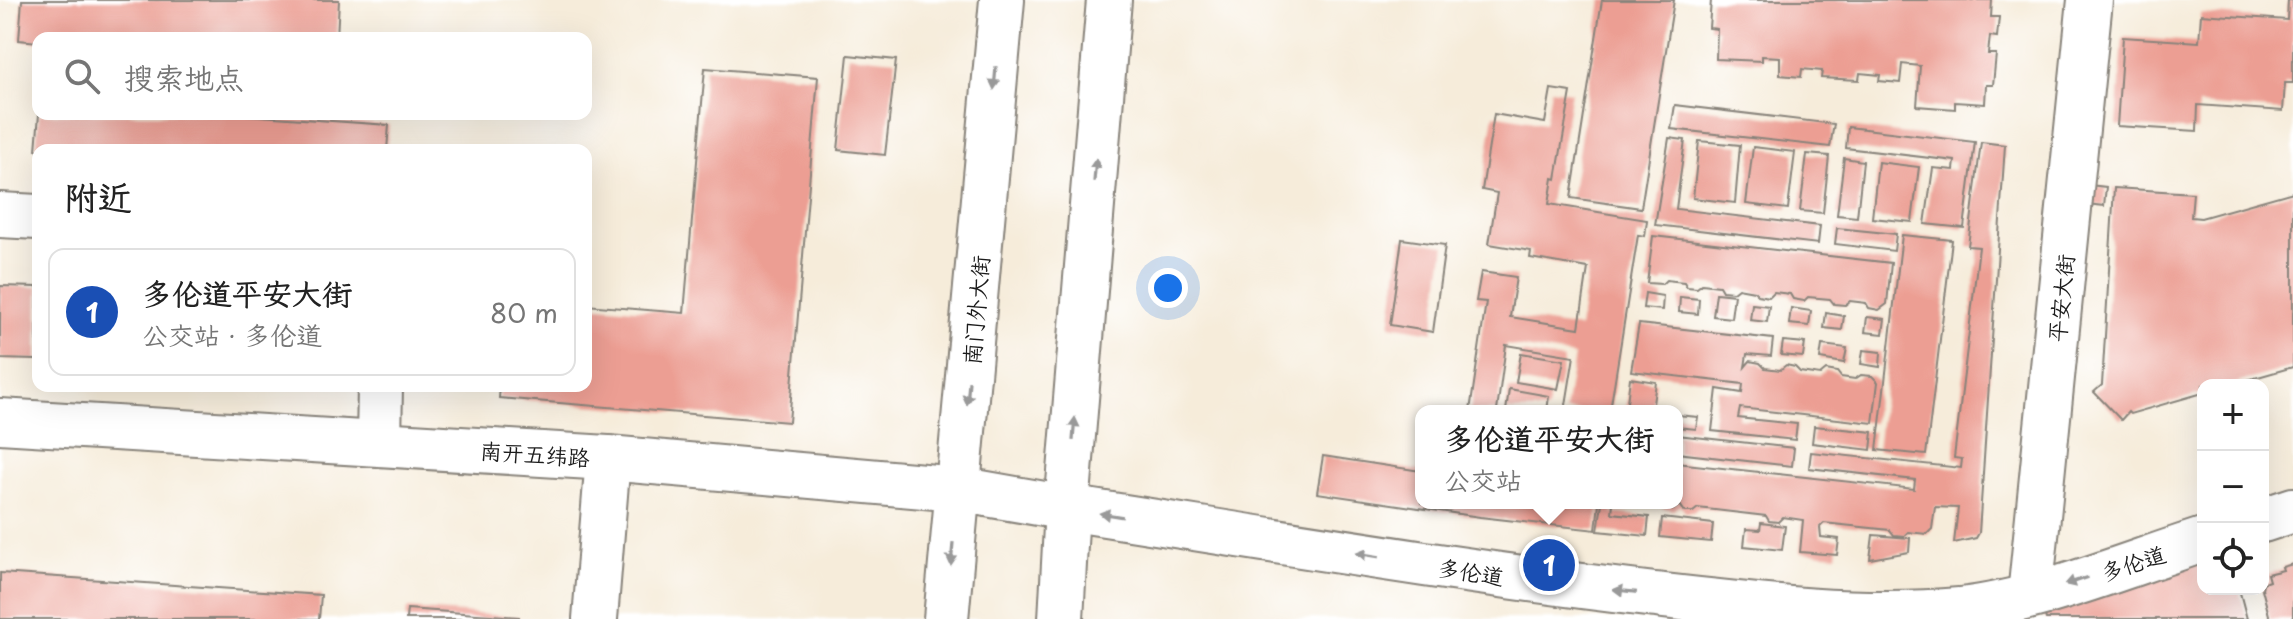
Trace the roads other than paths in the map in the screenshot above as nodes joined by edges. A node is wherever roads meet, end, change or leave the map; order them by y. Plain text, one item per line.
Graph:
1 (1002, 0) edge
2 (1109, 0) edge
3 (2090, 0) edge
4 (0, 215) edge
5 (32, 217) edge
6 (380, 392) edge
7 (58, 405) edge
8 (0, 421) edge
9 (379, 442) junction
10 (608, 458) junction
11 (958, 489) junction
12 (1067, 508) junction
13 (2293, 510) edge
14 (2269, 518) edge
15 (2197, 542) edge
16 (2030, 596) junction
17 (595, 619) edge
18 (946, 619) edge
19 (1061, 619) edge

1 -> 11 main road, 南门外大街
12 -> 2 main road
3 - 16 main road, 平安大街
4 - 5 main road
6 - 9 main road
7 - 8 main road, 南开五纬路
7 - 9 main road, 南开五纬路
9 - 10 main road, 南开五纬路
10 - 11 main road, 南开五纬路
10 - 17 main road
11 - 12 main road, 南开五纬路
11 -> 18 main road, 南门外大街
16 -> 12 main road, 多伦道
12 - 19 main road
13 - 14 main road
15 -> 16 main road, 多伦道

